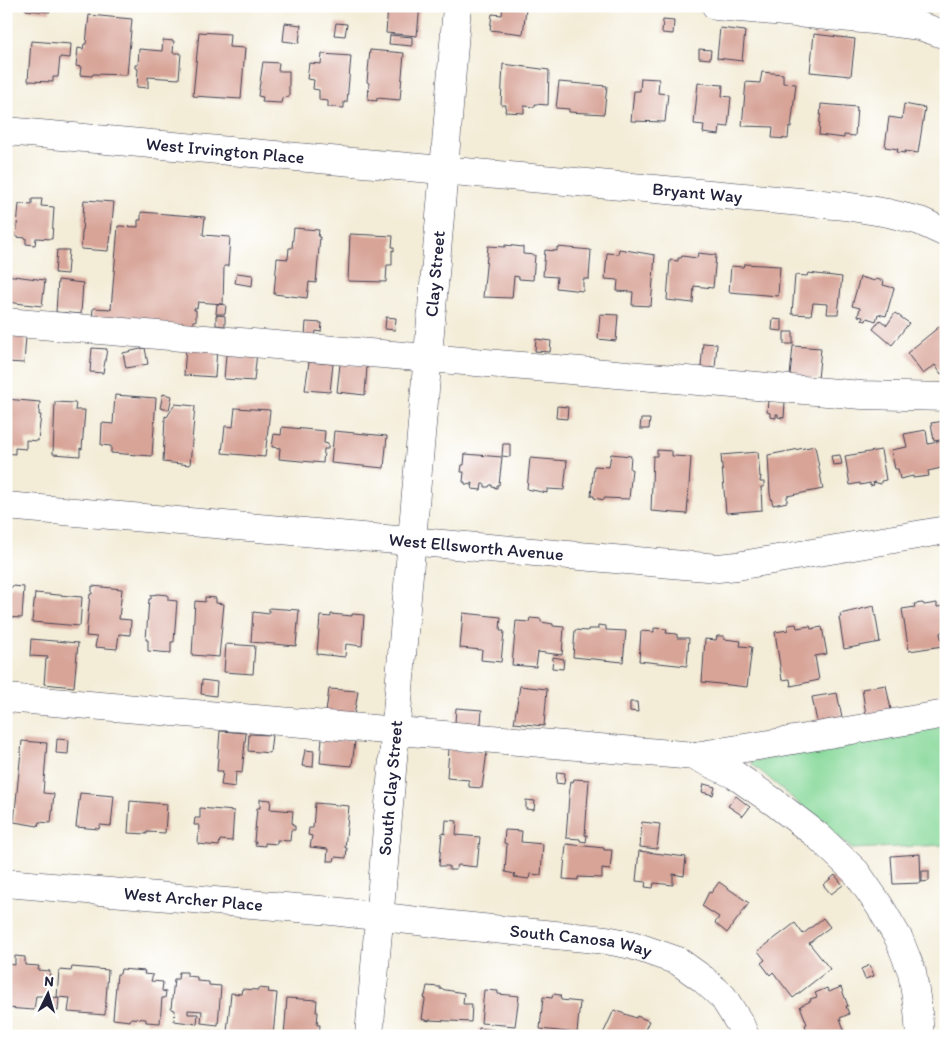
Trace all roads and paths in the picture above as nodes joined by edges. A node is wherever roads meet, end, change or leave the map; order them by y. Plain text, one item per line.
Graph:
1 (457, 6) edge
2 (716, 6) edge
3 (946, 35) edge
4 (6, 131) edge
5 (444, 170) junction
6 (946, 233) edge
7 (6, 322) edge
8 (428, 358) junction
9 (946, 397) edge
10 (6, 506) edge
11 (946, 530) edge
12 (412, 541) junction
13 (6, 698) edge
14 (946, 714) edge
15 (396, 731) junction
16 (695, 756) junction
17 (6, 883) edge
18 (380, 918) junction
19 (369, 1036) edge
20 (745, 1036) edge
21 (920, 1036) edge

1 - 5 street, Clay Street
2 - 3 street
4 - 5 street, West Irvington Place
5 - 6 street, Bryant Way
5 - 8 street, Clay Street
7 - 8 street
8 - 9 street
8 - 12 street, Clay Street
10 - 12 street, West Ellsworth Avenue
11 - 12 street, West Ellsworth Avenue
12 - 15 street, South Clay Street
13 - 15 street
14 - 16 street
15 - 16 street
15 - 18 street, South Clay Street
16 - 21 street
17 - 18 street, West Archer Place
18 - 19 street, South Clay Street
18 - 20 street, South Canosa Way

